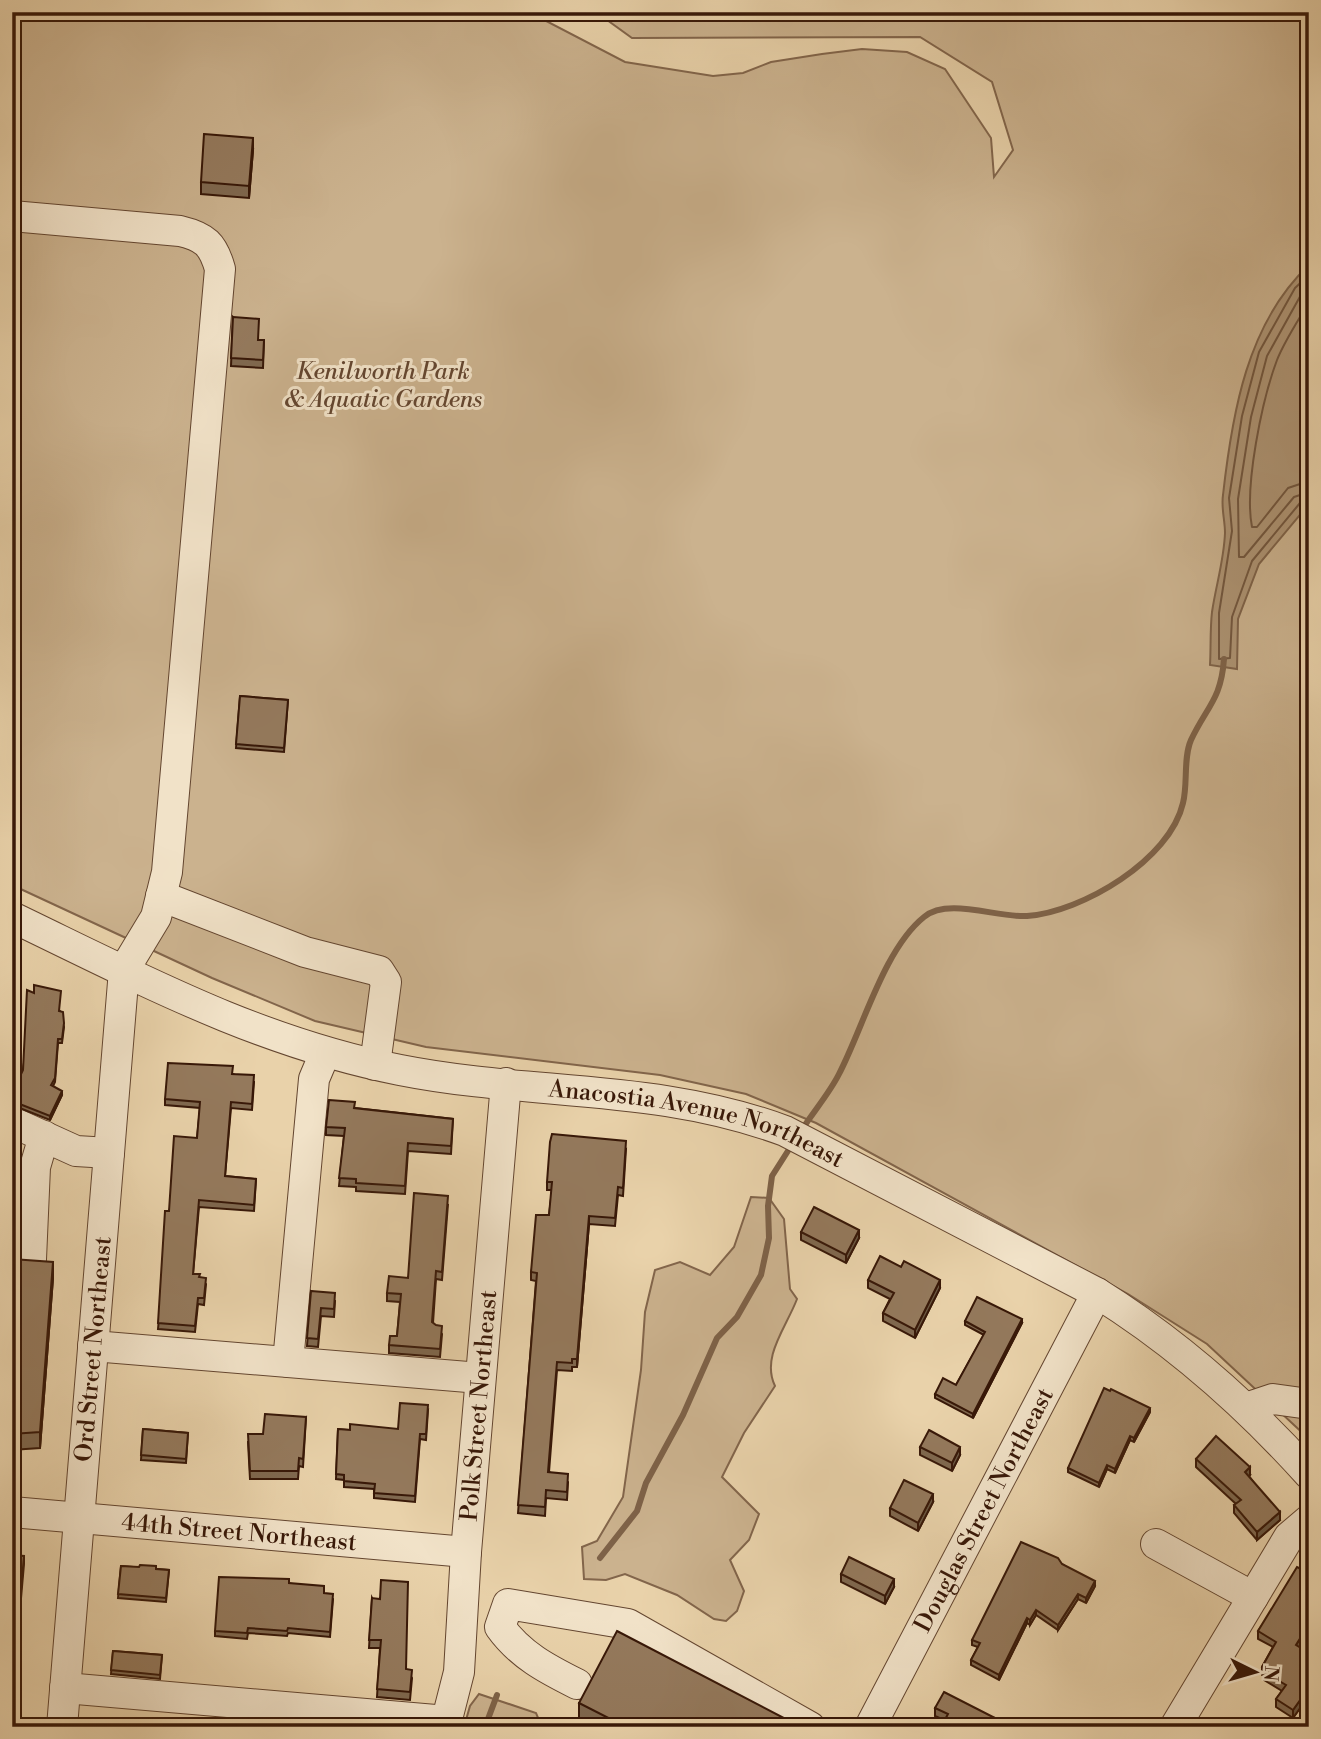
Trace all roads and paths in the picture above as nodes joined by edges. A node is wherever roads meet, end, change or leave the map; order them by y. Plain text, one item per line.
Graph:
1 (12, 216) edge
2 (161, 896) junction
3 (12, 917) edge
4 (124, 970) junction
5 (325, 1053) junction
6 (375, 1065) junction
7 (506, 1083) junction
8 (12, 1122) edge
9 (44, 1136) junction
10 (109, 1153) junction
11 (31, 1259) edge
12 (1097, 1293) junction
13 (93, 1346) junction
14 (288, 1362) junction
15 (480, 1378) junction
16 (1309, 1404) edge
17 (1246, 1408) junction
18 (1309, 1474) edge
19 (12, 1512) edge
20 (79, 1518) junction
21 (1309, 1520) edge
22 (1156, 1544) dead end
23 (466, 1552) junction
24 (1253, 1597) junction
25 (577, 1684) dead end
26 (65, 1688) junction
27 (256, 1716) edge
28 (446, 1724) edge
29 (62, 1727) edge
30 (810, 1727) edge
31 (870, 1727) edge
32 (1175, 1727) edge

1 - 2 street
2 - 4 street
2 - 6 street
3 - 4 street, Anacostia Avenue Northeast
4 - 5 street, Anacostia Avenue Northeast
4 - 10 street, Ord Street Northeast
5 - 6 street, Anacostia Avenue Northeast
5 - 14 street
6 - 7 street, Anacostia Avenue Northeast
7 - 12 street, Anacostia Avenue Northeast
7 - 15 street, Polk Street Northeast
8 - 9 street
9 - 10 street
9 - 11 street
10 - 13 street, Ord Street Northeast
12 - 17 street, Anacostia Avenue Northeast
12 - 31 street, Douglas Street Northeast
13 - 14 street
13 - 20 street, Ord Street Northeast
14 - 15 street
15 - 23 street, Polk Street Northeast
16 - 17 street
17 - 18 street, Anacostia Avenue Northeast
19 - 20 street, 44th Street Northeast
20 - 23 street, 44th Street Northeast
20 - 26 street, Ord Street Northeast
21 - 24 street
22 - 24 street
23 - 28 street, Polk Street Northeast
24 - 32 street
25 - 30 street
26 - 27 street
26 - 29 street, Ord Street Northeast
27 - 28 street

